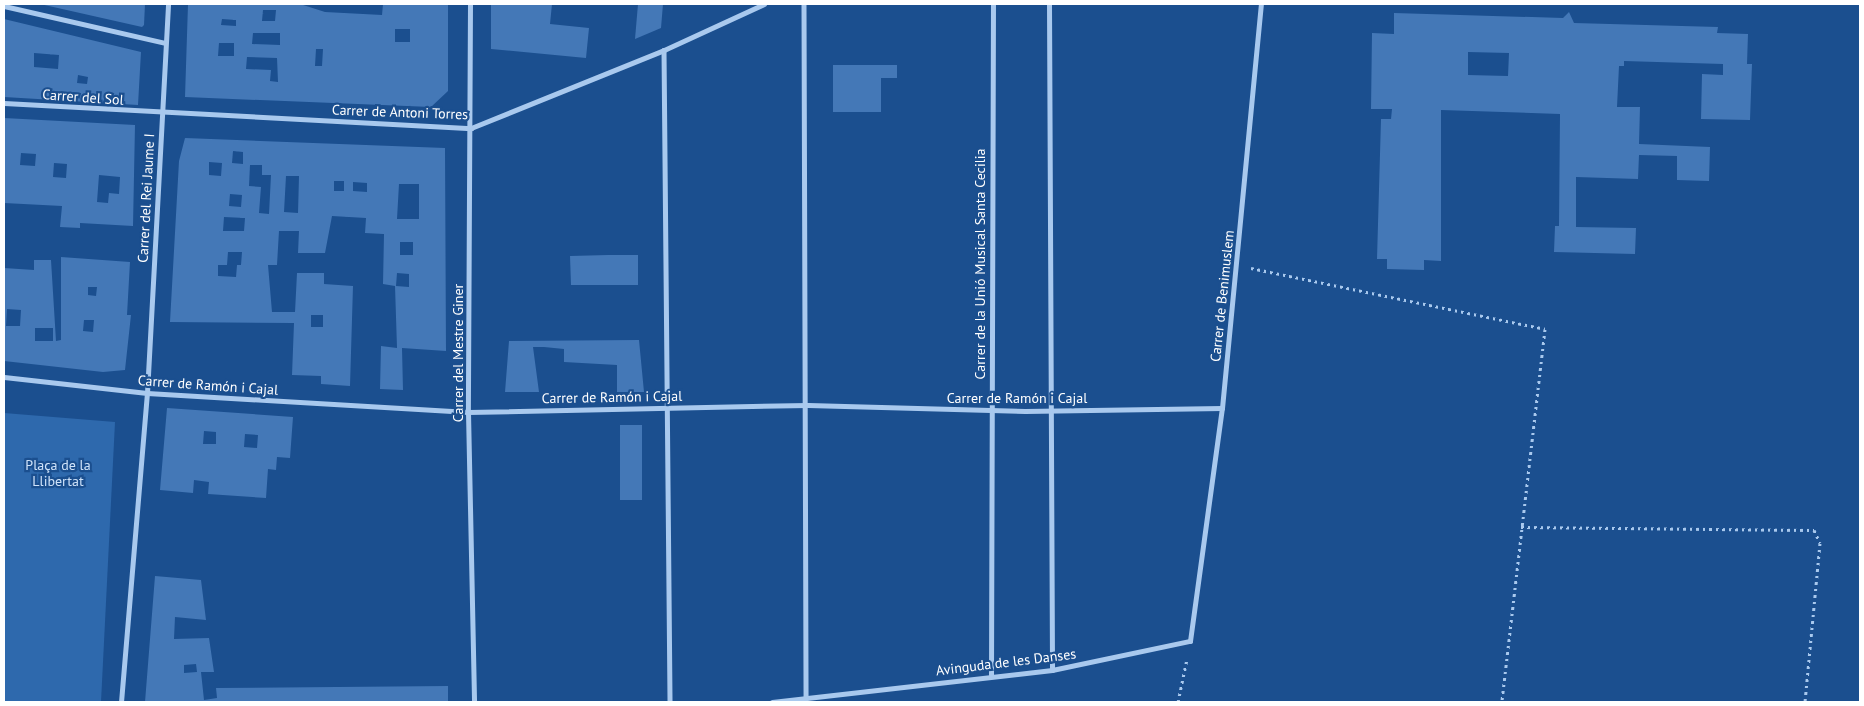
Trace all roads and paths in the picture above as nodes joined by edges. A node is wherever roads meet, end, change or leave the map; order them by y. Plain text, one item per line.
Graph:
1 (168, 4) edge
2 (470, 4) edge
3 (764, 4) edge
4 (804, 4) edge
5 (993, 4) edge
6 (1049, 4) edge
7 (1261, 4) edge
8 (4, 6) edge
9 (165, 44) junction
10 (664, 50) junction
11 (4, 103) edge
12 (161, 114) junction
13 (471, 128) junction
14 (1236, 265) junction
15 (4, 377) edge
16 (147, 393) junction
17 (808, 405) junction
18 (668, 406) junction
19 (1222, 408) junction
20 (991, 410) junction
21 (1052, 410) junction
22 (468, 412) junction
23 (1521, 527) junction
24 (1190, 641) junction
25 (1052, 670) junction
26 (991, 675) junction
27 (806, 698) junction
28 (122, 702) edge
29 (474, 702) edge
30 (670, 702) edge
31 (772, 702) edge
32 (1178, 702) edge
33 (1502, 702) edge
34 (1805, 702) edge

1 - 9 street, Carrer del Rei Jaume I
2 - 13 street, Carrer del Mestre Giner
3 - 10 street, Carrer de Antoni Torres
4 - 17 street
5 - 20 street, Carrer de la Unió Musical Santa Cecilia
6 - 21 street
7 - 14 street, Carrer de Benimuslem
8 - 9 street
9 - 12 street, Carrer del Rei Jaume I
10 - 13 street, Carrer de Antoni Torres
10 - 18 street
11 - 12 street, Carrer del Sol
12 - 13 street, Carrer de Antoni Torres
12 - 16 street, Carrer del Rei Jaume I
13 - 22 street, Carrer del Mestre Giner
14 - 19 street, Carrer de Benimuslem
14 - 23 path
15 - 16 street, Carrer de Ramón i Cajal
16 - 22 street, Carrer de Ramón i Cajal
16 - 28 street
17 - 18 street, Carrer de Ramón i Cajal
17 - 20 street, Carrer de Ramón i Cajal
17 - 27 street
18 - 22 street, Carrer de Ramón i Cajal
18 - 30 street
19 - 21 street, Carrer de Ramón i Cajal
19 - 24 street, Carrer de Benimuslem
20 - 21 street, Carrer de Ramón i Cajal
20 - 26 street, Carrer de la Unió Musical Santa Cecilia
21 - 25 street
22 - 29 street, Carrer del Mestre Giner
23 - 33 path
23 - 34 path
24 - 25 street, Avinguda de les Danses
24 - 32 path
25 - 26 street, Avinguda de les Danses
26 - 27 street, Avinguda de les Danses
27 - 31 street, Avinguda de les Danses

